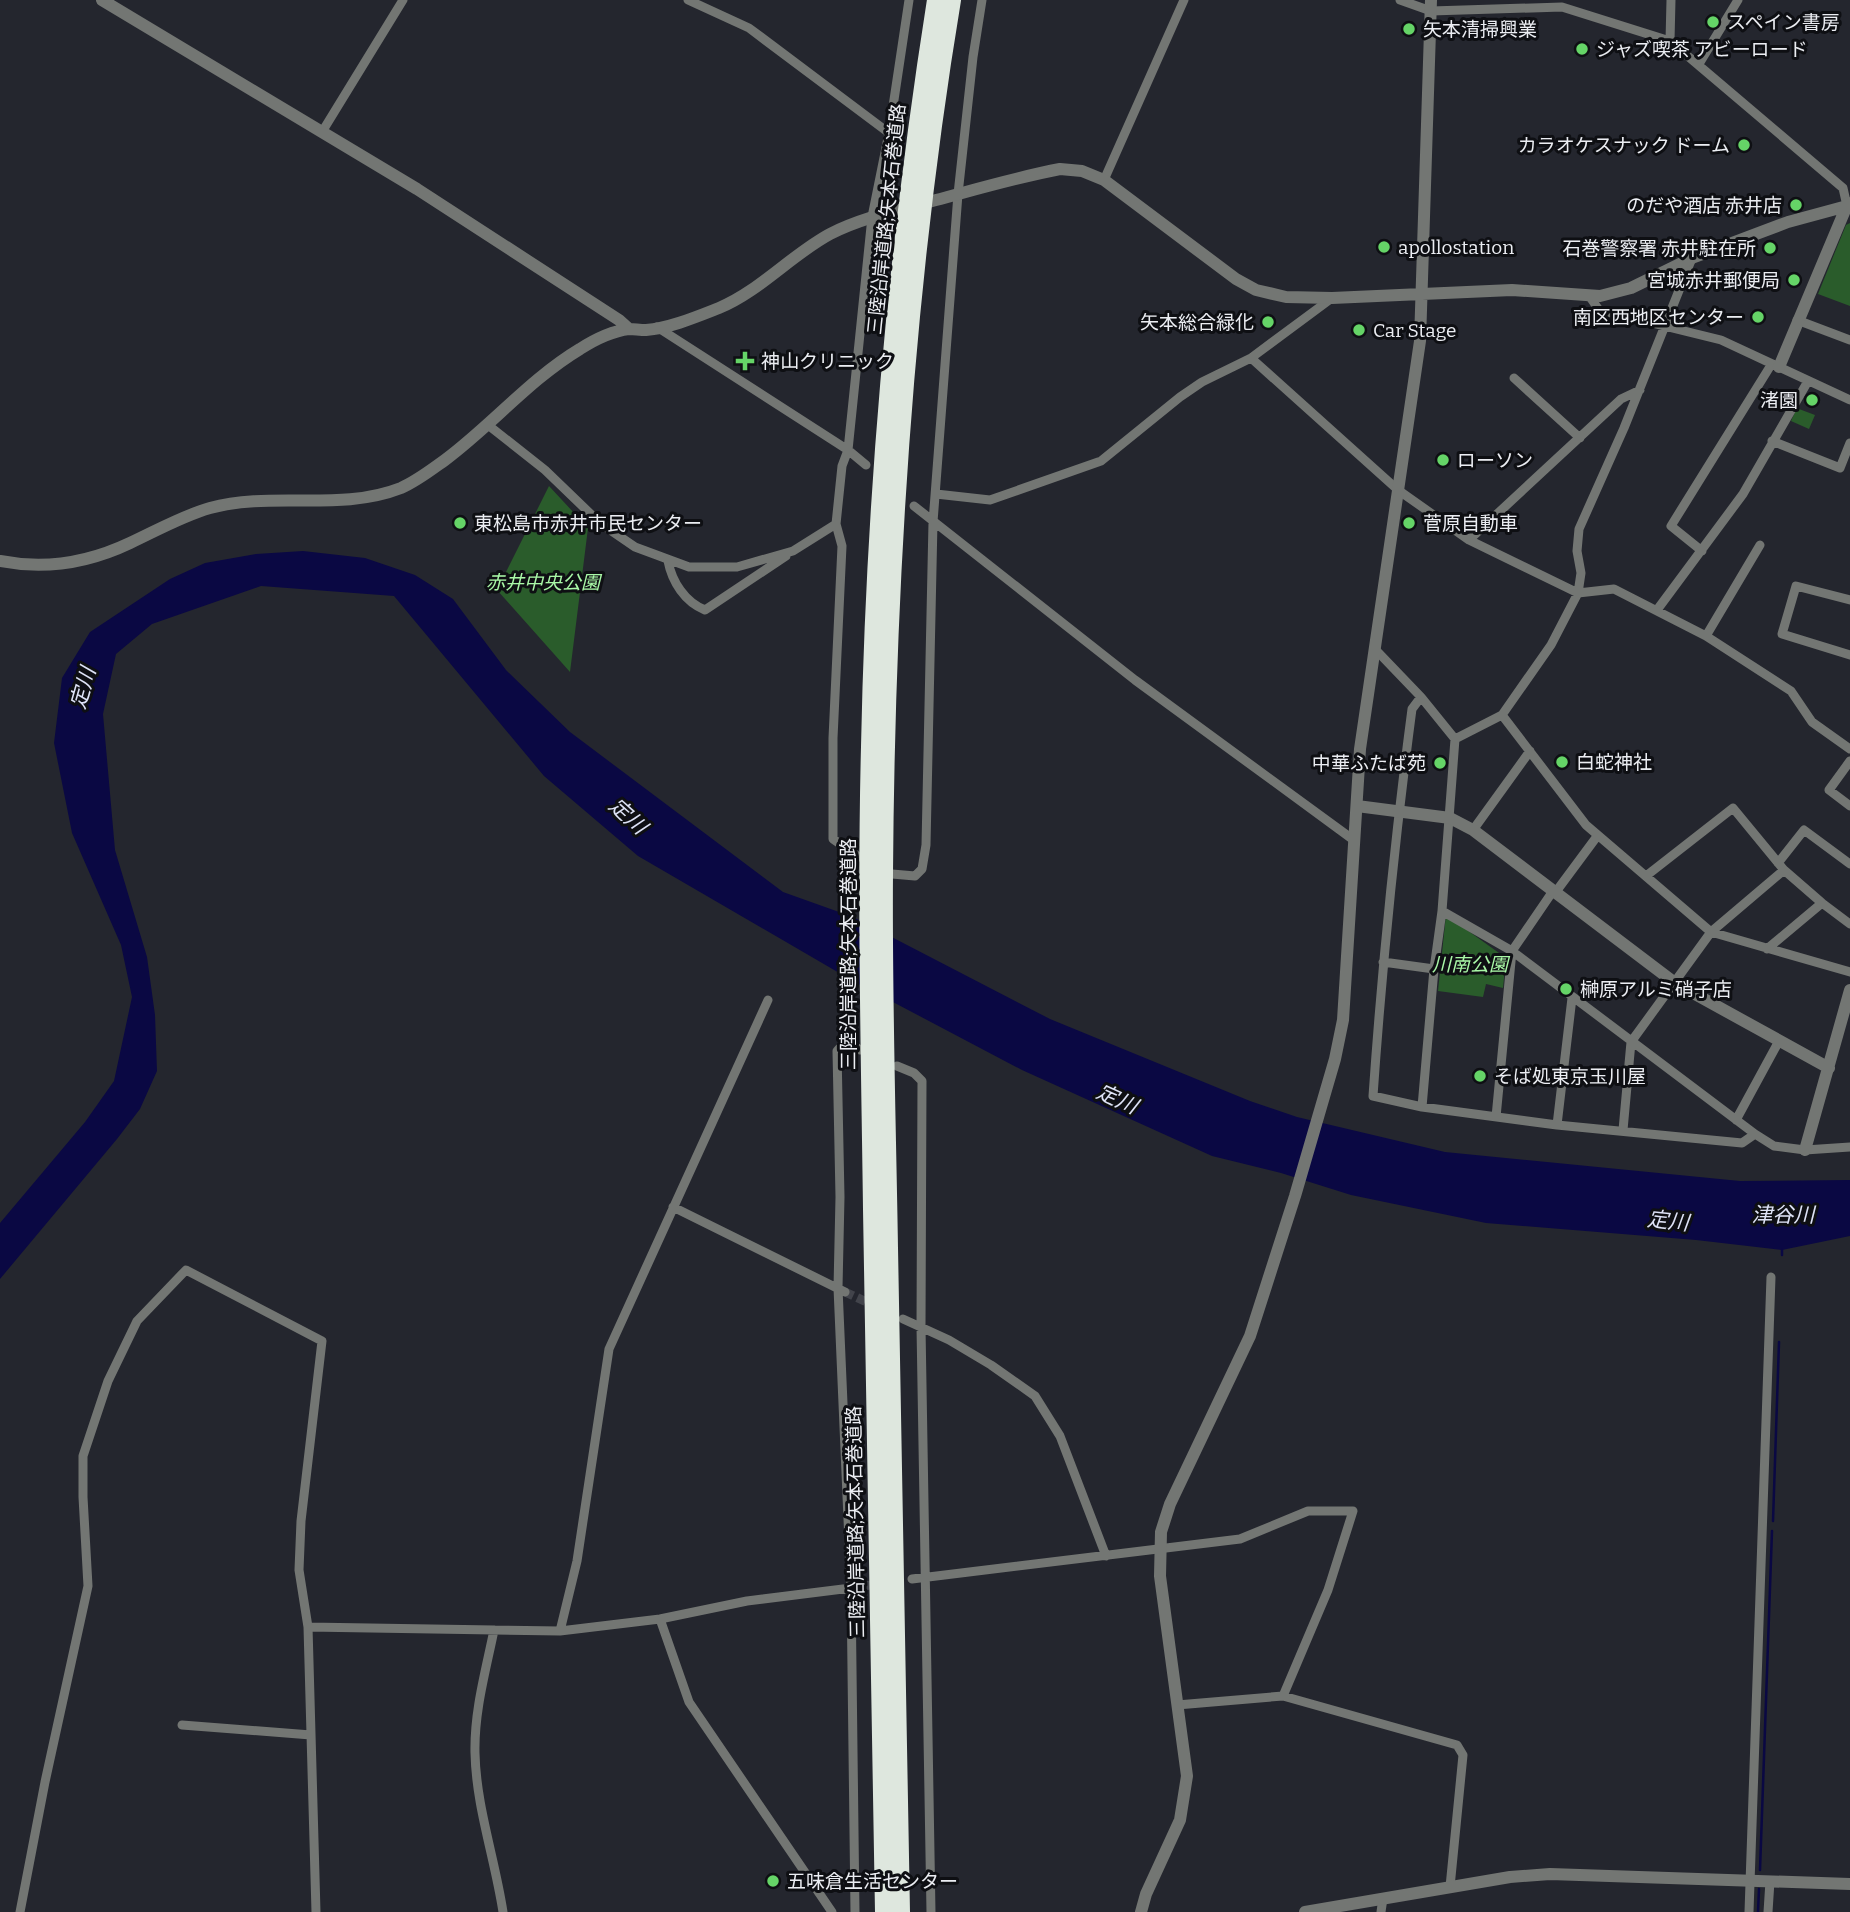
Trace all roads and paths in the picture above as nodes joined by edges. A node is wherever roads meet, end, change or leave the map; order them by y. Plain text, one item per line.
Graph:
1 (102, 0) edge
2 (403, 0) edge
3 (688, 0) edge
4 (909, 0) edge
5 (952, 0) edge
6 (982, 0) edge
7 (1184, 0) edge
8 (1400, 0) edge
9 (1671, 0) edge
10 (1738, 0) edge
11 (935, 6) edge
12 (1431, 6) edge
13 (1670, 41) junction
14 (1699, 64) junction
15 (322, 132) junction
16 (889, 133) junction
17 (1104, 180) junction
18 (918, 191) junction
19 (958, 194) junction
20 (1849, 204) edge
21 (872, 217) junction
22 (1692, 258) junction
23 (1422, 294) junction
24 (1590, 297) junction
25 (1332, 298) junction
26 (1797, 320) junction
27 (1666, 325) junction
28 (657, 327) junction
29 (629, 329) junction
30 (1850, 340) edge
31 (1251, 358) junction
32 (1775, 366) junction
33 (1514, 378) dead end
34 (1808, 382) junction
35 (1640, 390) junction
36 (1850, 400) edge
37 (488, 425) junction
38 (1580, 438) junction
39 (1772, 441) junction
40 (1850, 443) edge
41 (848, 450) junction
42 (866, 465) dead end
43 (1398, 490) junction
44 (936, 494) junction
45 (914, 506) dead end
46 (933, 522) junction
47 (836, 524) junction
48 (1469, 540) junction
49 (1760, 545) dead end
50 (793, 551) junction
51 (1702, 551) junction
52 (0, 561) edge
53 (668, 561) junction
54 (1577, 593) junction
55 (1850, 600) edge
56 (1657, 610) junction
57 (1706, 636) junction
58 (1374, 648) junction
59 (1850, 655) edge
60 (1421, 697) junction
61 (1502, 715) junction
62 (1455, 739) junction
63 (1850, 749) edge
64 (1530, 751) junction
65 (1850, 761) edge
66 (1357, 806) junction
67 (1850, 806) edge
68 (1399, 811) junction
69 (1450, 818) junction
70 (1473, 830) junction
71 (1598, 835) junction
72 (1354, 841) junction
73 (1850, 864) edge
74 (1781, 866) junction
75 (876, 869) junction
76 (1646, 876) junction
77 (1554, 892) junction
78 (1822, 903) junction
79 (1442, 911) junction
80 (1850, 924) edge
81 (1711, 932) junction
82 (1767, 949) junction
83 (1511, 951) junction
84 (1383, 962) junction
85 (1434, 969) junction
86 (1850, 972) edge
87 (1675, 983) junction
88 (1850, 990) edge
89 (1572, 998) junction
90 (768, 1000) dead end
91 (1779, 1041) junction
92 (1630, 1042) junction
93 (878, 1054) junction
94 (1829, 1068) junction
95 (1422, 1107) junction
96 (1496, 1117) junction
97 (1736, 1120) junction
98 (1557, 1125) junction
99 (1623, 1130) junction
100 (1755, 1134) junction
101 (1850, 1147) edge
102 (1805, 1150) junction
103 (673, 1208) junction
104 (1771, 1277) dead end
105 (841, 1289) junction
106 (903, 1319) dead end
107 (921, 1327) junction
108 (1159, 1550) junction
109 (1106, 1556) junction
110 (927, 1577) junction
111 (912, 1579) dead end
112 (851, 1588) junction
113 (660, 1619) junction
114 (308, 1627) junction
115 (494, 1630) junction
116 (560, 1631) junction
117 (1283, 1696) junction
118 (1177, 1705) junction
119 (182, 1725) dead end
120 (311, 1735) junction
121 (1750, 1880) junction
122 (1770, 1881) junction
123 (1850, 1884) edge
124 (1450, 1887) junction
125 (1383, 1898) junction
126 (1321, 1911) edge
127 (20, 1912) edge
128 (316, 1912) edge
129 (503, 1912) edge
130 (832, 1912) edge
131 (855, 1912) edge
132 (884, 1912) edge
133 (901, 1912) edge
134 (931, 1912) edge
135 (1141, 1912) edge
136 (1305, 1912) edge
137 (1381, 1912) edge
138 (1749, 1912) edge
139 (1768, 1912) edge

1 - 15 street
2 - 15 street
3 - 16 street
4 - 16 street
5 - 18 highway, 三陸沿岸道路;矢本石巻道路
6 - 19 street
7 - 17 street
8 - 12 street
9 - 13 street
10 - 14 street
11 - 18 highway, 三陸沿岸道路;矢本石巻道路
12 - 13 street
12 - 23 street
13 - 14 street
14 - 20 street
15 - 29 street
16 - 21 street
17 - 19 street
17 - 25 street
18 - 75 highway, 三陸沿岸道路;矢本石巻道路
19 - 21 street
19 - 44 street
20 - 22 street
20 - 26 street
21 - 28 street
21 - 41 street
22 - 24 street
22 - 27 street
23 - 24 street
23 - 25 street
23 - 43 street
24 - 27 street
25 - 31 street
26 - 30 street
26 - 32 street
27 - 32 street
27 - 35 street
28 - 29 street
28 - 41 street
29 - 37 street
31 - 43 street
31 - 44 street
32 - 34 street
32 - 51 street
33 - 38 street
34 - 36 street
34 - 39 street
35 - 38 street
35 - 54 street
37 - 52 street
37 - 53 street
38 - 48 street
39 - 40 street
39 - 51 street
41 - 42 street
41 - 47 street
43 - 48 street
43 - 58 street
44 - 46 street
45 - 46 street
46 - 72 street
46 - 75 street
47 - 50 street
47 - 75 street
48 - 54 street
49 - 57 street
50 - 53 street
50 - 53 street
51 - 56 street
54 - 56 street
54 - 61 street
55 - 59 street
56 - 57 street
57 - 63 street
58 - 60 street
58 - 66 street
60 - 62 street
60 - 68 street
61 - 62 street
61 - 64 street
62 - 69 street
64 - 70 street
64 - 71 street
65 - 67 street
66 - 68 street
66 - 72 street
68 - 69 street
68 - 84 street
69 - 70 street
69 - 79 street
70 - 77 street
71 - 76 street
71 - 77 street
72 - 108 street
73 - 74 street
74 - 76 street
74 - 78 street
74 - 81 street
75 - 93 highway, 三陸沿岸道路;矢本石巻道路
76 - 81 street
77 - 83 street
77 - 87 street
78 - 80 street
78 - 82 street
79 - 83 street
79 - 85 street
81 - 82 street
81 - 87 street
82 - 86 street
83 - 89 street
83 - 96 street
84 - 85 street
84 - 95 street
85 - 95 street
87 - 91 street
87 - 92 street
88 - 94 street
89 - 92 street
89 - 98 street
90 - 103 street
91 - 94 street
91 - 97 street
92 - 97 street
92 - 99 street
93 - 105 street
93 - 107 street
93 - 132 highway, 三陸沿岸道路;矢本石巻道路
93 - 133 highway, 三陸沿岸道路;矢本石巻道路
94 - 102 street
95 - 96 street
96 - 98 street
97 - 100 street
98 - 99 street
99 - 100 street
100 - 102 street
101 - 102 street
103 - 105 street
103 - 116 street
104 - 121 street
105 - 112 street
106 - 107 street
107 - 109 street
107 - 110 street
108 - 109 street
108 - 117 street
108 - 118 street
109 - 110 street
110 - 111 street
110 - 134 street
112 - 113 street
112 - 131 street
113 - 116 street
113 - 130 street
114 - 115 street
114 - 120 street
114 - 127 street
115 - 116 street
115 - 129 street
117 - 118 street
117 - 124 street
118 - 135 street
119 - 120 street
120 - 128 street
121 - 122 street
121 - 124 street
121 - 138 street
122 - 123 street
122 - 139 street
124 - 125 street
125 - 126 street
125 - 137 street
126 - 136 street

